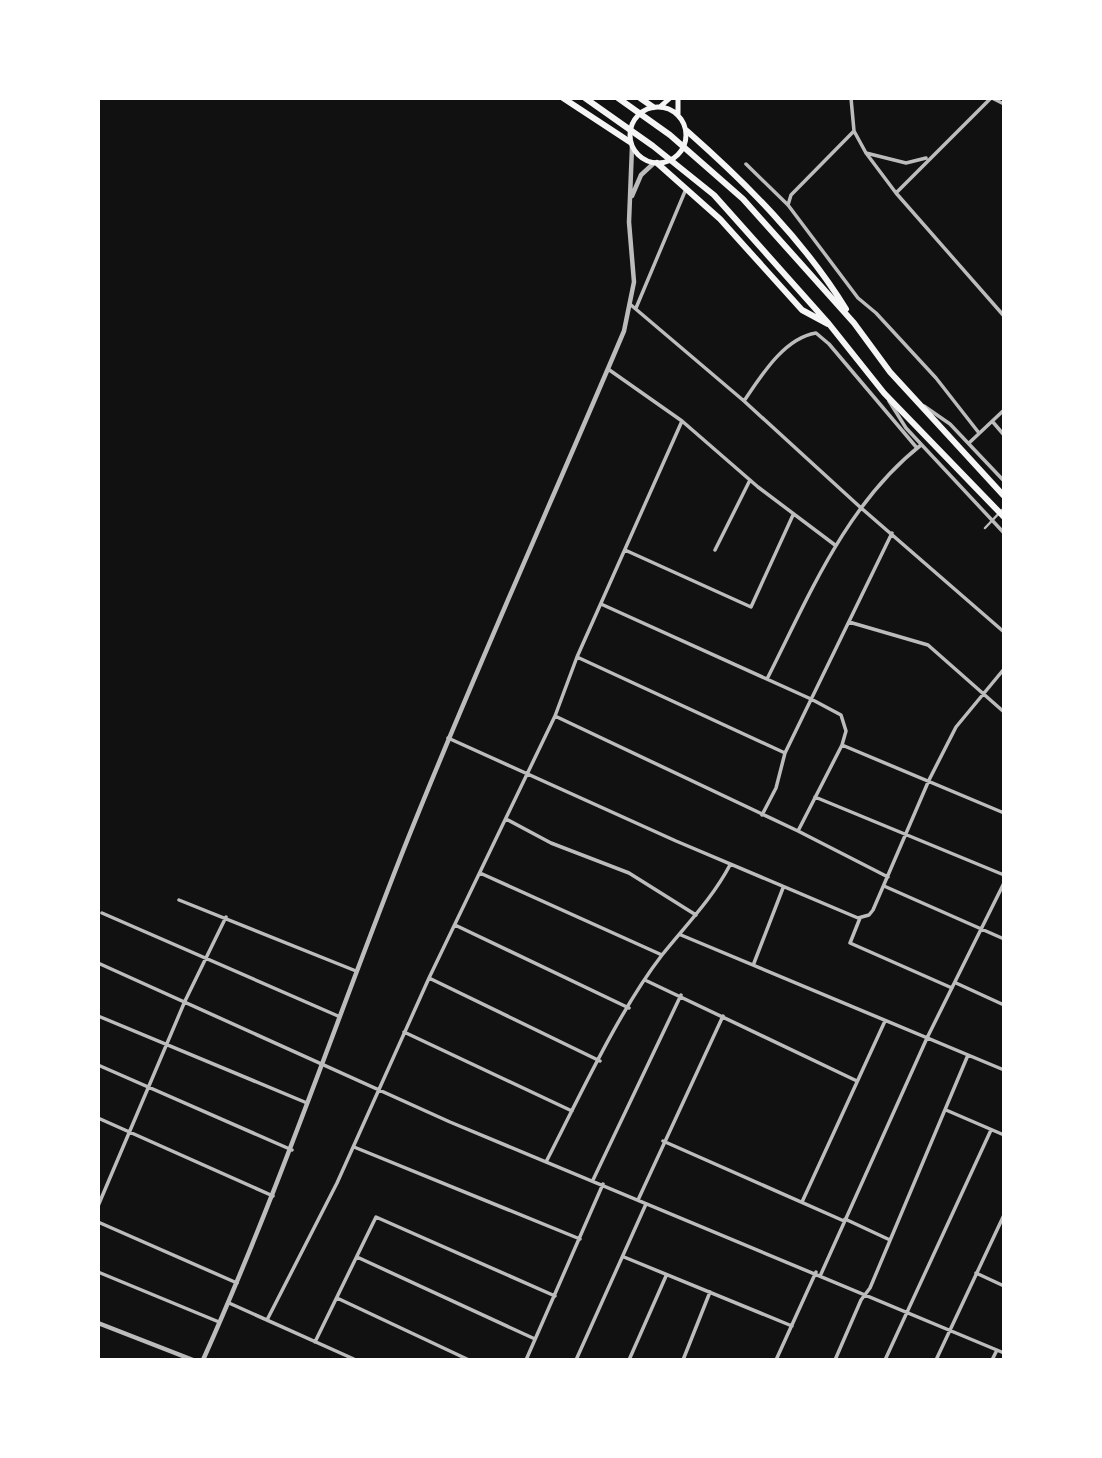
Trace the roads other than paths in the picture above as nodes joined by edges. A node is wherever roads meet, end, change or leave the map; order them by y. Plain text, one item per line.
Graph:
1 (563, 98) edge
2 (585, 98) edge
3 (618, 98) edge
4 (640, 98) edge
5 (670, 98) edge
6 (678, 98) edge
7 (851, 98) edge
8 (991, 98) edge
9 (1004, 104) edge
10 (657, 106) junction
11 (678, 114) junction
12 (687, 131) junction
13 (854, 131) junction
14 (631, 145) junction
15 (866, 153) junction
16 (928, 158) junction
17 (656, 163) junction
18 (746, 164) dead end
19 (687, 187) junction
20 (896, 193) junction
21 (629, 203) junction
22 (788, 205) junction
23 (633, 307) junction
24 (1004, 316) edge
25 (854, 323) junction
26 (829, 324) junction
27 (608, 369) junction
28 (884, 393) junction
29 (744, 401) junction
30 (918, 401) junction
31 (1004, 410) edge
32 (682, 421) junction
33 (992, 421) junction
34 (979, 433) junction
35 (1004, 435) edge
36 (969, 443) junction
37 (919, 446) junction
38 (750, 480) junction
39 (1004, 481) edge
40 (1004, 496) edge
41 (860, 507) junction
42 (1004, 509) edge
43 (793, 515) junction
44 (1004, 517) edge
45 (985, 528) dead end
46 (892, 533) junction
47 (1004, 533) edge
48 (835, 545) junction
49 (625, 550) junction
50 (715, 550) dead end
51 (601, 604) junction
52 (849, 622) junction
53 (1004, 632) edge
54 (577, 657) junction
55 (1004, 669) edge
56 (767, 679) junction
57 (984, 695) junction
58 (811, 699) junction
59 (1004, 712) edge
60 (555, 716) junction
61 (448, 738) junction
62 (842, 746) junction
63 (785, 753) junction
64 (528, 775) junction
65 (929, 780) junction
66 (815, 797) junction
67 (1004, 813) edge
68 (762, 815) junction
69 (506, 819) junction
70 (797, 831) junction
71 (905, 836) junction
72 (730, 864) junction
73 (480, 873) junction
74 (1004, 875) edge
75 (888, 877) junction
76 (1004, 883) edge
77 (884, 886) junction
78 (783, 888) junction
79 (179, 900) dead end
80 (102, 913) dead end
81 (696, 915) junction
82 (226, 917) junction
83 (860, 918) junction
84 (455, 925) junction
85 (983, 930) junction
86 (681, 935) junction
87 (1004, 939) edge
88 (662, 955) junction
89 (206, 958) junction
90 (98, 962) edge
91 (754, 963) junction
92 (356, 971) junction
93 (429, 978) junction
94 (646, 981) junction
95 (956, 983) junction
96 (952, 988) junction
97 (681, 995) junction
98 (185, 1001) junction
99 (1004, 1004) edge
100 (629, 1007) junction
101 (98, 1016) edge
102 (338, 1016) junction
103 (723, 1016) junction
104 (885, 1021) junction
105 (404, 1032) junction
106 (927, 1038) junction
107 (166, 1044) junction
108 (968, 1055) junction
109 (600, 1061) junction
110 (321, 1062) junction
111 (98, 1065) edge
112 (1004, 1070) edge
113 (857, 1081) junction
114 (149, 1087) junction
115 (380, 1090) junction
116 (307, 1103) junction
117 (946, 1110) junction
118 (572, 1111) junction
119 (98, 1118) edge
120 (991, 1129) junction
121 (129, 1133) junction
122 (1004, 1135) edge
123 (663, 1141) junction
124 (354, 1147) junction
125 (292, 1150) junction
126 (546, 1162) junction
127 (593, 1180) junction
128 (603, 1184) junction
129 (273, 1196) junction
130 (638, 1200) junction
131 (802, 1202) junction
132 (646, 1204) junction
133 (98, 1206) edge
134 (1004, 1216) edge
135 (844, 1220) junction
136 (98, 1222) edge
137 (579, 1239) junction
138 (890, 1240) junction
139 (357, 1257) junction
140 (624, 1257) junction
141 (98, 1272) edge
142 (818, 1273) junction
143 (976, 1273) junction
144 (666, 1276) junction
145 (237, 1283) junction
146 (1004, 1286) edge
147 (710, 1292) junction
148 (866, 1294) junction
149 (555, 1296) junction
150 (337, 1298) junction
151 (229, 1303) junction
152 (907, 1311) junction
153 (267, 1320) junction
154 (98, 1323) edge
155 (220, 1323) junction
156 (792, 1326) junction
157 (950, 1329) junction
158 (535, 1339) junction
159 (315, 1342) junction
160 (997, 1350) junction
161 (1004, 1353) edge
162 (193, 1360) edge
163 (203, 1360) edge
164 (356, 1360) edge
165 (469, 1360) edge
166 (526, 1360) edge
167 (576, 1360) edge
168 (629, 1360) edge
169 (683, 1360) edge
170 (776, 1360) edge
171 (835, 1360) edge
172 (885, 1360) edge
173 (936, 1360) edge
174 (992, 1360) edge

1 - 14 highway
2 - 26 highway
3 - 25 highway
4 - 10 highway
5 - 10 main road
6 - 11 main road
7 - 13 street
8 - 9 street
8 - 16 street
10 - 11 main road
10 - 14 main road
11 - 12 main road
12 - 17 main road
12 - 25 highway
13 - 15 street
13 - 22 street
14 - 17 main road
14 - 21 street
15 - 16 street
15 - 20 street
16 - 20 street
17 - 19 highway
17 - 21 street
18 - 22 street
19 - 23 street
19 - 26 highway
20 - 24 street
21 - 23 street
22 - 34 street
23 - 27 street
23 - 29 street
25 - 30 highway
26 - 28 highway
27 - 32 street
27 - 61 street
28 - 37 street
28 - 44 highway
29 - 37 street
29 - 41 street
30 - 36 street
30 - 40 highway
31 - 33 street
32 - 38 street
32 - 49 street
33 - 34 street
33 - 35 street
34 - 36 street
36 - 39 street
37 - 41 street
37 - 47 street
38 - 43 street
38 - 50 street
41 - 46 street
41 - 48 street
42 - 45 street
43 - 48 street
43 - 49 street
46 - 52 street
46 - 53 street
48 - 56 street
49 - 51 street
51 - 54 street
51 - 56 street
52 - 57 street
52 - 58 street
54 - 60 street
54 - 63 street
55 - 57 street
56 - 58 street
57 - 59 street
57 - 65 street
58 - 62 street
58 - 63 street
60 - 64 street
60 - 68 street
61 - 64 street
61 - 92 street
62 - 65 street
62 - 66 street
63 - 68 street
64 - 69 street
64 - 72 street
65 - 67 street
65 - 71 street
66 - 70 street
66 - 71 street
68 - 70 street
69 - 73 street
69 - 81 street
70 - 75 street
71 - 74 street
71 - 75 street
72 - 78 street
72 - 81 street
73 - 84 street
73 - 88 street
75 - 77 street
76 - 85 street
77 - 83 street
77 - 85 street
78 - 83 street
78 - 91 street
79 - 82 street
80 - 89 street
81 - 86 street
82 - 89 street
82 - 92 street
83 - 96 street
84 - 93 street
84 - 100 street
85 - 87 street
85 - 95 street
86 - 88 street
86 - 91 street
88 - 94 street
89 - 98 street
89 - 102 street
90 - 98 street
91 - 104 street
92 - 102 street
93 - 105 street
93 - 109 street
94 - 97 street
94 - 100 street
95 - 96 street
95 - 99 street
96 - 106 street
97 - 103 street
97 - 127 street
98 - 107 street
98 - 110 street
100 - 109 street
101 - 107 street
102 - 110 street
103 - 113 street
103 - 123 street
104 - 106 street
104 - 113 street
105 - 115 street
105 - 118 street
106 - 108 street
106 - 135 street
107 - 114 street
107 - 116 street
108 - 112 street
108 - 117 street
109 - 118 street
110 - 115 street
110 - 116 street
111 - 114 street
113 - 131 street
114 - 121 street
114 - 125 street
115 - 124 street
115 - 126 street
116 - 125 street
117 - 120 street
117 - 138 street
118 - 126 street
119 - 121 street
120 - 122 street
120 - 152 street
121 - 129 street
121 - 133 street
123 - 130 street
123 - 131 street
124 - 137 street
124 - 153 street
125 - 129 street
126 - 127 street
127 - 128 street
128 - 130 street
128 - 137 street
129 - 145 street
130 - 132 street
131 - 135 street
132 - 140 street
132 - 142 street
134 - 143 street
135 - 138 street
135 - 142 street
136 - 145 street
137 - 149 street
138 - 148 street
139 - 149 street
139 - 150 street
139 - 158 street
140 - 144 street
140 - 167 street
141 - 155 street
142 - 148 street
142 - 156 street
143 - 146 street
143 - 157 street
144 - 147 street
144 - 168 street
145 - 151 street
147 - 156 street
147 - 169 street
148 - 152 street
148 - 171 street
149 - 158 street
150 - 159 street
150 - 165 street
151 - 153 street
151 - 155 street
152 - 157 street
152 - 172 street
153 - 159 street
154 - 162 street
155 - 163 street
156 - 170 street
157 - 160 street
157 - 173 street
158 - 166 street
159 - 164 street
160 - 161 street
160 - 174 street

